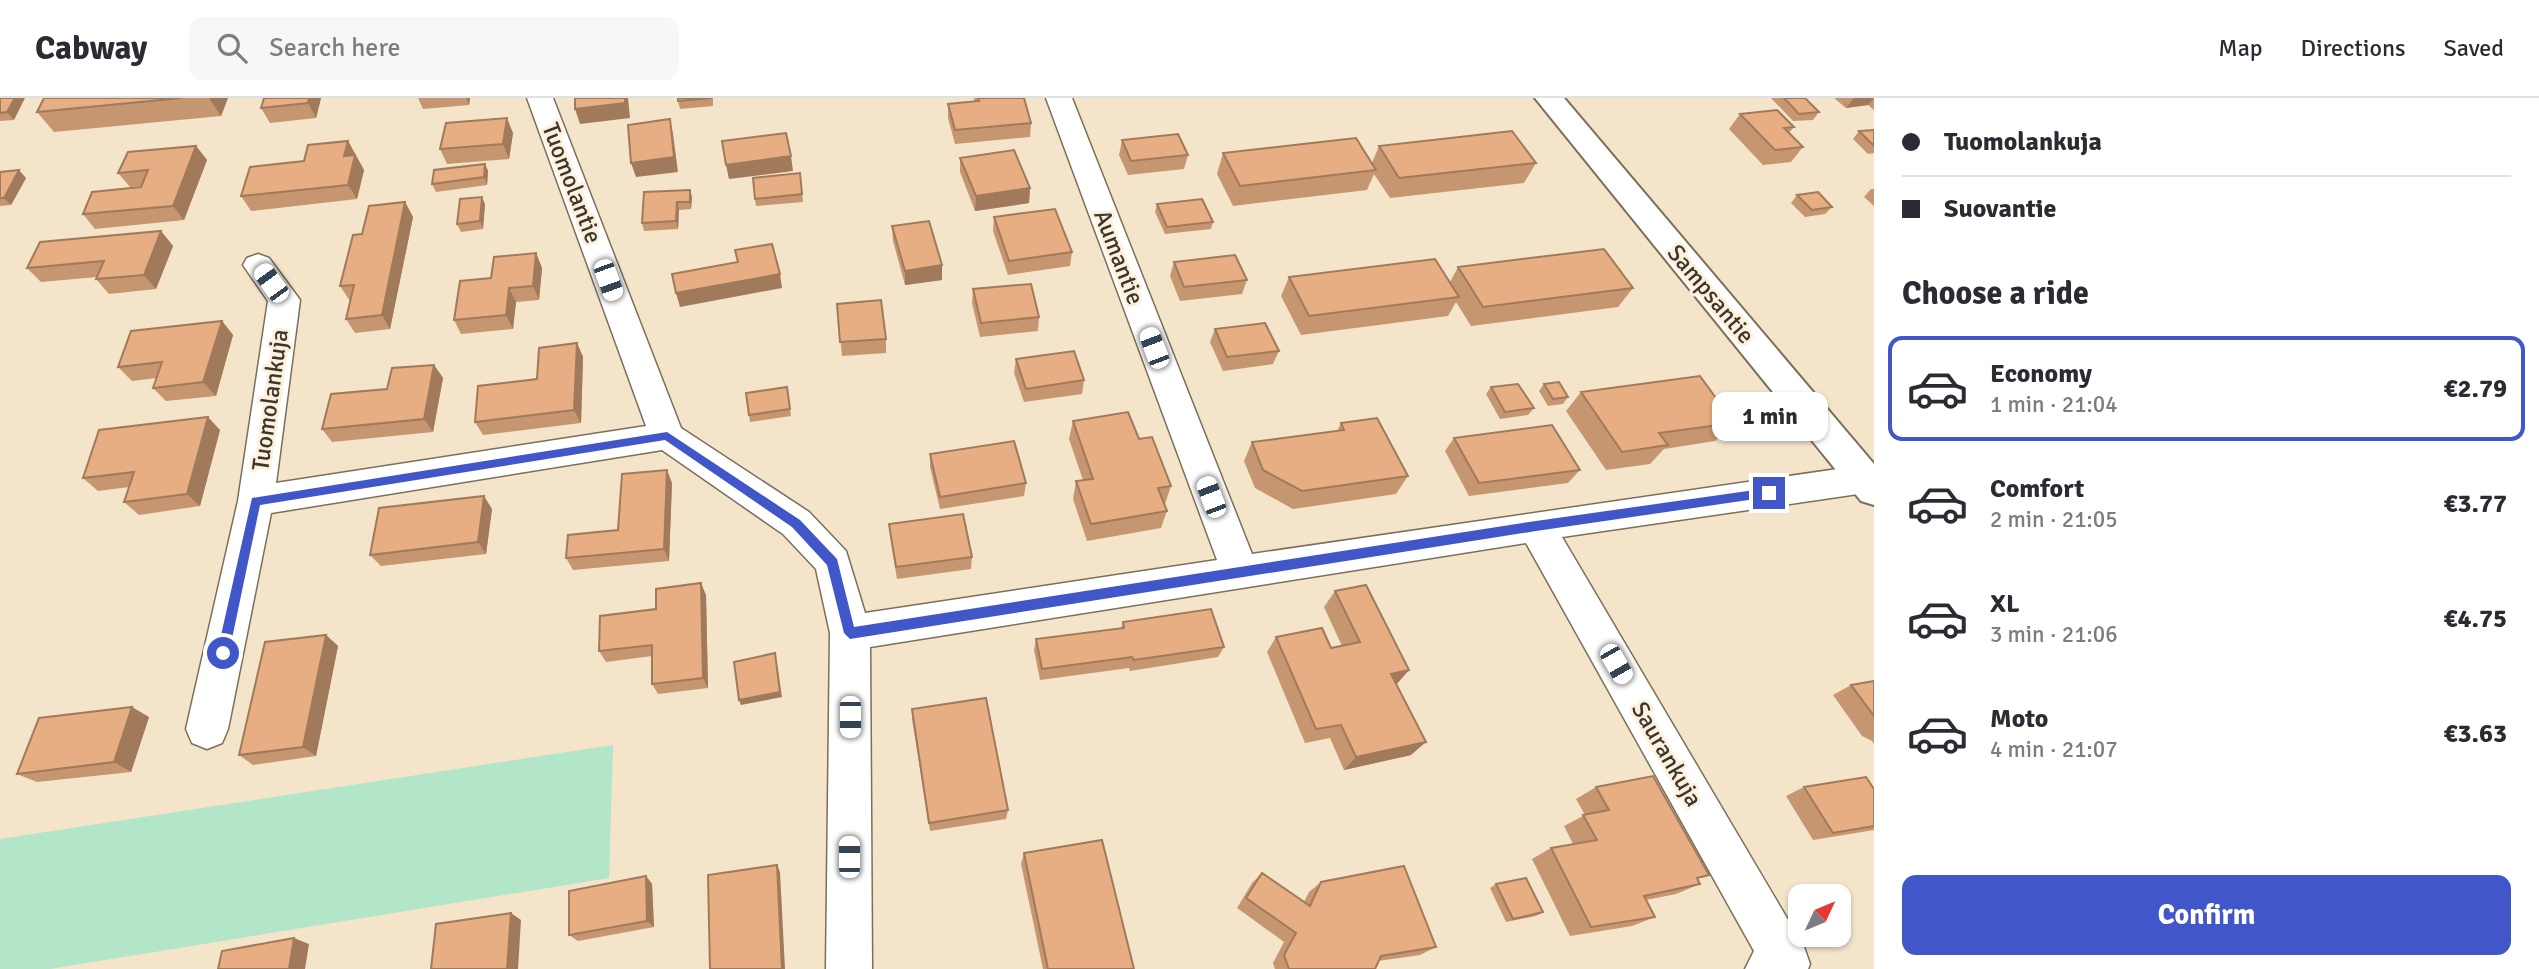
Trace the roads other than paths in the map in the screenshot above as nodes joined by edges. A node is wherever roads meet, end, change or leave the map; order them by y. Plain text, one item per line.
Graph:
1 (540, 98) edge
2 (1059, 98) edge
3 (1549, 98) edge
4 (258, 265) dead end
5 (667, 436) junction
6 (1869, 485) edge
7 (256, 501) junction
8 (1536, 526) junction
9 (1240, 572) junction
10 (850, 633) junction
11 (207, 729) dead end
12 (849, 969) edge
13 (1768, 969) edge

1 - 5 street, Tuomolantie
2 - 9 street, Aumantie
3 - 6 street, Sampsantie
4 - 7 street, Tuomolankuja
5 - 7 street, Tuomolankuja
5 - 10 street
6 - 8 street
7 - 11 street, Tuomolankuja
8 - 9 street
8 - 13 street, Saurankuja
9 - 10 street
10 - 12 street

